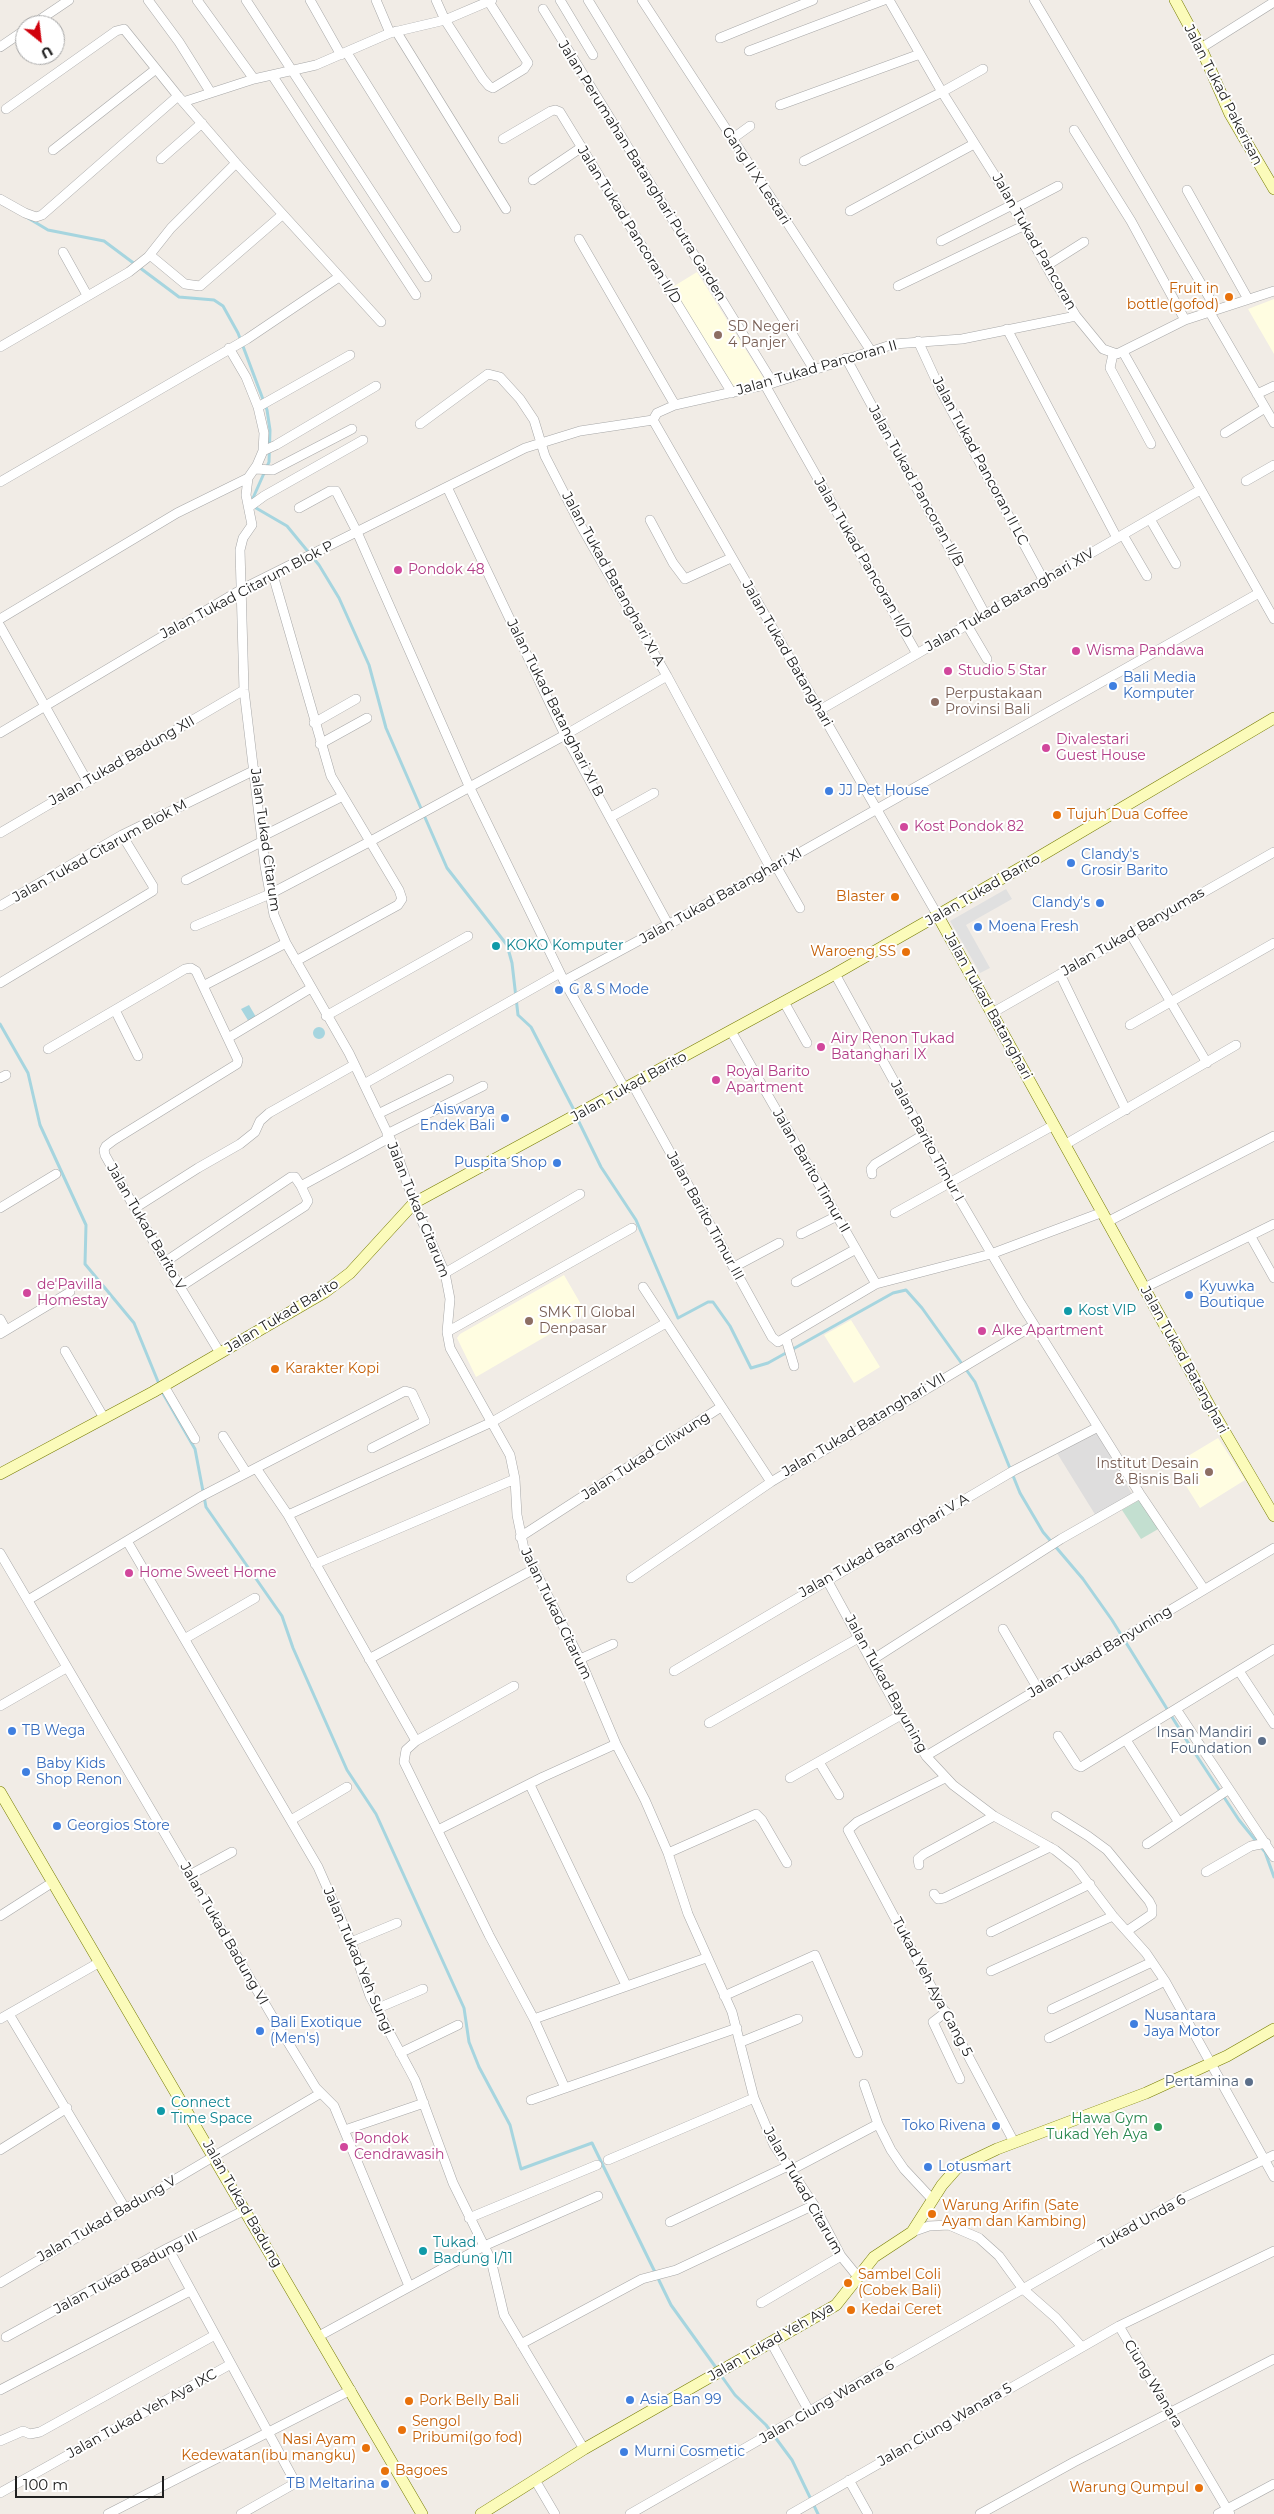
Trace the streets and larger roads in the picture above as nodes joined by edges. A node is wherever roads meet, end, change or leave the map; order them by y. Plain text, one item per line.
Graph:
1 (69, 0) edge
2 (148, 0) edge
3 (197, 0) edge
4 (246, 0) edge
5 (310, 0) edge
6 (376, 0) edge
7 (436, 0) edge
8 (560, 0) edge
9 (588, 0) edge
10 (642, 0) edge
11 (813, 0) edge
12 (884, 0) edge
13 (889, 0) edge
14 (1034, 0) edge
15 (1175, 0) edge
16 (491, 1) edge
17 (1274, 2) edge
18 (543, 10) dead end
19 (47, 15) edge
20 (445, 20) junction
21 (392, 32) junction
22 (15, 37) edge
23 (720, 38) dead end
24 (0, 47) edge
25 (1201, 48) junction
26 (749, 51) dead end
27 (344, 54) junction
28 (593, 54) dead end
29 (920, 54) junction
30 (156, 69) junction
31 (983, 70) dead end
32 (293, 71) junction
33 (272, 74) junction
34 (254, 79) junction
35 (942, 92) junction
36 (211, 93) junction
37 (181, 99) junction
38 (780, 105) dead end
39 (6, 108) dead end
40 (202, 123) junction
41 (750, 126) dead end
42 (1074, 130) dead end
43 (503, 139) dead end
44 (732, 139) junction
45 (974, 144) junction
46 (582, 147) junction
47 (53, 150) dead end
48 (161, 159) dead end
49 (804, 161) dead end
50 (236, 163) junction
51 (533, 180) dead end
52 (1058, 186) dead end
53 (1273, 187) edge
54 (1187, 190) dead end
55 (0, 199) edge
56 (1013, 207) junction
57 (506, 209) dead end
58 (850, 211) dead end
59 (282, 215) junction
60 (1024, 226) junction
61 (456, 228) dead end
62 (579, 239) dead end
63 (941, 241) dead end
64 (1084, 242) dead end
65 (63, 252) dead end
66 (149, 256) junction
67 (1046, 266) junction
68 (339, 277) junction
69 (427, 277) dead end
70 (898, 286) dead end
71 (1274, 291) edge
72 (416, 294) dead end
73 (87, 295) junction
74 (1248, 299) junction
75 (1213, 310) junction
76 (1076, 316) junction
77 (1185, 320) junction
78 (381, 322) dead end
79 (1007, 329) junction
80 (918, 341) junction
81 (0, 347) edge
82 (232, 347) junction
83 (871, 351) junction
84 (1123, 352) junction
85 (1113, 354) junction
86 (350, 355) dead end
87 (846, 358) junction
88 (814, 368) junction
89 (769, 384) junction
90 (376, 386) dead end
91 (1274, 386) edge
92 (732, 393) junction
93 (1257, 394) junction
94 (676, 405) junction
95 (260, 406) junction
96 (1266, 408) junction
97 (653, 420) junction
98 (1274, 423) edge
99 (420, 424) dead end
100 (352, 430) dead end
101 (1225, 433) dead end
102 (363, 440) dead end
103 (540, 442) junction
104 (1152, 444) dead end
105 (263, 450) junction
106 (1274, 465) edge
107 (257, 469) junction
108 (248, 478) junction
109 (1246, 481) dead end
110 (0, 482) edge
111 (447, 488) junction
112 (1200, 490) junction
113 (252, 504) junction
114 (299, 508) dead end
115 (1150, 519) junction
116 (650, 520) dead end
117 (357, 532) junction
118 (1120, 536) junction
119 (731, 558) junction
120 (1176, 564) dead end
121 (273, 575) junction
122 (1147, 576) dead end
123 (1044, 581) junction
124 (242, 589) junction
125 (1259, 593) junction
126 (985, 614) junction
127 (0, 619) edge
128 (1274, 619) edge
129 (967, 625) junction
130 (0, 626) edge
131 (918, 654) junction
132 (987, 659) dead end
133 (667, 676) junction
134 (244, 690) junction
135 (356, 699) dead end
136 (45, 706) junction
137 (820, 710) junction
138 (367, 718) dead end
139 (1274, 718) edge
140 (314, 723) junction
141 (0, 733) edge
142 (566, 735) junction
143 (320, 744) junction
144 (255, 770) junction
145 (87, 781) junction
146 (470, 786) junction
147 (654, 793) dead end
148 (342, 797) junction
149 (876, 808) junction
150 (611, 817) junction
151 (0, 833) edge
152 (122, 835) junction
153 (263, 839) junction
154 (369, 842) junction
155 (1274, 852) edge
156 (774, 868) junction
157 (186, 880) dead end
158 (270, 894) junction
159 (0, 906) edge
160 (800, 908) dead end
161 (938, 916) junction
162 (195, 926) dead end
163 (669, 926) junction
164 (1131, 935) junction
165 (468, 936) dead end
166 (286, 943) junction
167 (1274, 944) edge
168 (296, 961) junction
169 (835, 974) junction
170 (1060, 974) junction
171 (562, 977) junction
172 (0, 983) edge
173 (203, 986) junction
174 (311, 988) junction
175 (1170, 1001) junction
176 (784, 1002) junction
177 (115, 1010) junction
178 (992, 1013) junction
179 (326, 1016) junction
180 (1130, 1025) dead end
181 (731, 1031) junction
182 (228, 1038) junction
183 (807, 1043) dead end
184 (1236, 1045) dead end
185 (48, 1049) dead end
186 (138, 1056) dead end
187 (1207, 1063) junction
188 (354, 1065) junction
189 (448, 1078) dead end
190 (364, 1084) junction
191 (483, 1086) dead end
192 (629, 1087) junction
193 (1126, 1110) junction
194 (378, 1114) junction
195 (1054, 1125) junction
196 (923, 1134) junction
197 (388, 1136) junction
198 (1274, 1136) edge
199 (1066, 1144) junction
200 (56, 1174) dead end
201 (872, 1174) dead end
202 (950, 1183) junction
203 (301, 1186) junction
204 (580, 1194) dead end
205 (414, 1203) junction
206 (0, 1208) edge
207 (135, 1208) junction
208 (895, 1213) dead end
209 (837, 1216) junction
210 (1106, 1217) junction
211 (1274, 1224) edge
212 (632, 1228) dead end
213 (801, 1234) dead end
214 (1251, 1236) junction
215 (779, 1243) dead end
216 (856, 1249) junction
217 (992, 1254) junction
218 (165, 1262) junction
219 (734, 1267) junction
220 (445, 1273) junction
221 (1274, 1278) edge
222 (796, 1282) dead end
223 (876, 1284) junction
224 (180, 1287) junction
225 (643, 1287) dead end
226 (1144, 1288) junction
227 (70, 1292) dead end
228 (0, 1319) edge
229 (666, 1323) junction
230 (1034, 1325) junction
231 (3, 1332) edge
232 (447, 1332) junction
233 (786, 1346) junction
234 (65, 1351) dead end
235 (220, 1353) junction
236 (794, 1366) dead end
237 (160, 1388) junction
238 (721, 1407) junction
239 (104, 1418) junction
240 (492, 1422) junction
241 (1098, 1427) junction
242 (223, 1436) dead end
243 (195, 1439) dead end
244 (372, 1448) dead end
245 (256, 1468) junction
246 (246, 1472) junction
247 (0, 1474) edge
248 (515, 1479) junction
249 (771, 1482) junction
250 (1140, 1494) junction
251 (288, 1515) junction
252 (1274, 1516) edge
253 (520, 1537) junction
254 (127, 1541) junction
255 (1274, 1548) edge
256 (0, 1553) edge
257 (315, 1564) junction
258 (534, 1569) junction
259 (631, 1578) dead end
260 (827, 1580) junction
261 (1204, 1589) junction
262 (255, 1598) dead end
263 (28, 1600) junction
264 (1003, 1629) dead end
265 (860, 1637) junction
266 (186, 1638) junction
267 (613, 1644) dead end
268 (1274, 1649) edge
269 (369, 1659) junction
270 (580, 1659) junction
271 (872, 1660) junction
272 (66, 1668) junction
273 (674, 1671) dead end
274 (1239, 1671) junction
275 (514, 1686) dead end
276 (1038, 1689) junction
277 (0, 1706) edge
278 (1173, 1711) junction
279 (901, 1715) junction
280 (710, 1723) dead end
281 (1274, 1724) edge
282 (1058, 1736) dead end
283 (1126, 1740) junction
284 (416, 1741) junction
285 (616, 1744) junction
286 (926, 1756) junction
287 (819, 1762) junction
288 (790, 1778) dead end
289 (945, 1778) junction
290 (530, 1785) junction
291 (347, 1787) dead end
292 (1226, 1791) junction
293 (0, 1792) edge
294 (839, 1795) dead end
295 (994, 1816) junction
296 (1056, 1816) dead end
297 (291, 1820) junction
298 (1178, 1821) junction
299 (438, 1830) junction
300 (1265, 1843) junction
301 (1147, 1844) dead end
302 (1050, 1847) junction
303 (232, 1852) dead end
304 (668, 1853) junction
305 (1274, 1857) edge
306 (787, 1863) dead end
307 (919, 1865) dead end
308 (1206, 1872) dead end
309 (190, 1875) junction
310 (53, 1882) junction
311 (1090, 1884) junction
312 (934, 1894) dead end
313 (0, 1916) edge
314 (1113, 1916) junction
315 (397, 1923) dead end
316 (1127, 1931) junction
317 (991, 1932) dead end
318 (351, 1942) junction
319 (706, 1958) junction
320 (100, 1962) junction
321 (1152, 1962) junction
322 (991, 1971) dead end
323 (1165, 1980) junction
324 (626, 1986) junction
325 (423, 1989) dead end
326 (724, 1996) junction
327 (376, 2009) junction
328 (1052, 2009) dead end
329 (946, 2012) junction
330 (9, 2014) junction
331 (0, 2019) edge
332 (534, 2019) junction
333 (798, 2019) dead end
334 (458, 2025) dead end
335 (737, 2028) junction
336 (1274, 2029) edge
337 (1049, 2038) dead end
338 (741, 2042) junction
339 (400, 2053) junction
340 (858, 2053) dead end
341 (1210, 2064) junction
342 (960, 2079) dead end
343 (864, 2084) dead end
344 (565, 2088) junction
345 (320, 2093) junction
346 (754, 2098) junction
347 (531, 2100) dead end
348 (424, 2103) junction
349 (67, 2108) junction
350 (878, 2124) junction
351 (344, 2130) junction
352 (1014, 2142) junction
353 (0, 2150) edge
354 (1274, 2155) edge
355 (215, 2157) junction
356 (608, 2160) dead end
357 (1264, 2160) junction
358 (597, 2165) dead end
359 (790, 2168) junction
360 (1274, 2177) edge
361 (598, 2196) dead end
362 (932, 2199) junction
363 (814, 2205) junction
364 (125, 2208) junction
365 (245, 2210) junction
366 (469, 2218) junction
367 (670, 2222) dead end
368 (912, 2232) junction
369 (484, 2246) junction
370 (168, 2248) junction
371 (1274, 2251) edge
372 (841, 2256) junction
373 (858, 2277) junction
374 (0, 2283) edge
375 (410, 2286) junction
376 (1023, 2290) junction
377 (190, 2291) junction
378 (761, 2303) dead end
379 (1119, 2326) junction
380 (215, 2335) junction
381 (6, 2336) dead end
382 (319, 2336) junction
383 (521, 2344) junction
384 (772, 2344) junction
385 (1082, 2347) junction
386 (1274, 2359) edge
387 (231, 2364) junction
388 (0, 2390) edge
389 (351, 2390) junction
390 (809, 2412) junction
391 (1170, 2412) junction
392 (268, 2432) junction
393 (0, 2442) edge
394 (584, 2449) junction
395 (535, 2480) junction
396 (849, 2480) junction
397 (1274, 2484) edge
398 (0, 2493) edge
399 (1229, 2512) edge
400 (108, 2514) edge
401 (241, 2514) edge
402 (422, 2514) edge
403 (481, 2514) edge
404 (555, 2514) edge
405 (630, 2514) edge
406 (791, 2514) edge
407 (868, 2514) edge
408 (980, 2514) edge
409 (1218, 2514) edge

1 - 19 street
2 - 36 street
3 - 34 street
4 - 32 street
5 - 27 street
6 - 21 street
7 - 20 street
8 - 28 street
9 - 88 street
10 - 44 street, Gang II X Lestari
11 - 23 street
12 - 26 street
13 - 29 street, Jalan Tukad Pancoran
14 - 75 street
15 - 25 street, Jalan Tukad Pakerisan
16 - 20 street
16 - 20 street
17 - 25 street
18 - 89 street, Jalan Perumahan Batanghari Putra Garden
20 - 21 street
21 - 27 street
21 - 57 street
22 - 24 street
25 - 53 street, Jalan Tukad Pakerisan
27 - 32 street
27 - 61 street
29 - 35 street, Jalan Tukad Pancoran
29 - 38 street
30 - 37 street
30 - 39 street
30 - 47 street
31 - 35 street
32 - 33 street
32 - 69 street
33 - 34 street
33 - 72 street
34 - 36 street
35 - 45 street, Jalan Tukad Pancoran
35 - 49 street
36 - 37 street
37 - 40 street
37 - 55 street
40 - 48 street
40 - 50 street
41 - 44 street
42 - 77 street
43 - 46 street, Jalan Tukad Pancoran II/D
44 - 83 street, Gang II X Lestari
45 - 56 street, Jalan Tukad Pancoran
45 - 58 street
46 - 51 street
46 - 92 street, Jalan Tukad Pancoran II/D
50 - 59 street
50 - 66 street
52 - 56 street
54 - 74 street
56 - 60 street, Jalan Tukad Pancoran
56 - 63 street
59 - 66 street
59 - 68 street
60 - 67 street, Jalan Tukad Pancoran
60 - 70 street
62 - 94 street
64 - 67 street
65 - 73 street
66 - 73 street
67 - 76 street, Jalan Tukad Pancoran
68 - 78 street
68 - 82 street
71 - 74 street
73 - 81 street
74 - 75 street
75 - 77 street
75 - 93 street
76 - 79 street, Jalan Tukad Pancoran II
76 - 85 street, Jalan Tukad Pancoran
77 - 84 street
79 - 80 street, Jalan Tukad Pancoran II
79 - 118 street
80 - 83 street, Jalan Tukad Pancoran II
80 - 123 street, Jalan Tukad Pancoran II LC
82 - 95 street
82 - 110 street
83 - 87 street, Jalan Tukad Pancoran II
84 - 85 street
84 - 112 street
85 - 104 street
86 - 95 street
87 - 88 street, Jalan Tukad Pancoran II
87 - 126 street, Jalan Tukad Pancoran II/B
88 - 89 street, Jalan Tukad Pancoran II
89 - 92 street, Jalan Tukad Pancoran II
89 - 131 street, Jalan Tukad Pancoran II/D
90 - 105 street
91 - 93 street
92 - 94 street, Jalan Tukad Pancoran II
93 - 96 street
94 - 97 street, Jalan Tukad Pancoran II
95 - 105 street
96 - 98 street
96 - 101 street
97 - 103 street, Jalan Tukad Citarum Blok P
97 - 119 street, Jalan Tukad Batanghari
99 - 103 street, Jalan Tukad Batanghari XI A
100 - 107 street
102 - 113 street
103 - 111 street, Jalan Tukad Citarum Blok P
103 - 133 street, Jalan Tukad Batanghari XI A
105 - 107 street
106 - 109 street
107 - 108 street
108 - 113 street, Jalan Tukad Citarum
108 - 127 street
111 - 117 street, Jalan Tukad Citarum Blok P
111 - 142 street, Jalan Tukad Batanghari XI B
112 - 115 street, Jalan Tukad Batanghari XIV
112 - 125 street
113 - 124 street, Jalan Tukad Citarum
114 - 117 street, Jalan Barito Timur III
115 - 118 street, Jalan Tukad Batanghari XIV
115 - 120 street
116 - 119 street
117 - 121 street, Jalan Tukad Citarum Blok P
117 - 146 street, Jalan Barito Timur III
118 - 122 street
118 - 123 street, Jalan Tukad Batanghari XIV
119 - 137 street, Jalan Tukad Batanghari
121 - 124 street, Jalan Tukad Citarum Blok P
121 - 140 street
123 - 126 street, Jalan Tukad Batanghari XIV
124 - 134 street, Jalan Tukad Citarum
124 - 136 street, Jalan Tukad Citarum Blok P
125 - 128 street
125 - 149 street, Jalan Tukad Batanghari XI
126 - 129 street, Jalan Tukad Batanghari XIV
129 - 131 street, Jalan Tukad Batanghari XIV
129 - 132 street
130 - 136 street
131 - 137 street, Jalan Tukad Batanghari XIV
133 - 142 street
133 - 156 street, Jalan Tukad Batanghari XI A
134 - 144 street, Jalan Tukad Citarum
134 - 145 street, Jalan Tukad Badung XII
135 - 140 street
136 - 141 street, Jalan Tukad Citarum Blok P
136 - 145 street
137 - 149 street, Jalan Tukad Batanghari
138 - 143 street
139 - 161 street, Jalan Tukad Barito
140 - 143 street
142 - 146 street
142 - 150 street, Jalan Tukad Batanghari XI B
143 - 148 street
144 - 152 street, Jalan Tukad Citarum Blok M
144 - 153 street, Jalan Tukad Citarum
145 - 151 street, Jalan Tukad Badung XII
146 - 154 street
146 - 171 street, Jalan Barito Timur III
147 - 150 street
148 - 153 street
148 - 154 street
149 - 156 street, Jalan Tukad Batanghari XI
149 - 161 street, Jalan Tukad Batanghari
150 - 163 street, Jalan Tukad Batanghari XI B
152 - 159 street, Jalan Tukad Citarum Blok M
152 - 172 street
153 - 157 street
153 - 158 street, Jalan Tukad Citarum
154 - 158 street
154 - 168 street
155 - 164 street, Jalan Tukad Banyumas
156 - 160 street, Jalan Tukad Batanghari XI A
156 - 163 street, Jalan Tukad Batanghari XI
158 - 162 street
158 - 166 street, Jalan Tukad Citarum
161 - 169 street, Jalan Tukad Barito
161 - 178 street, Jalan Tukad Batanghari
163 - 171 street, Jalan Tukad Batanghari XI
164 - 170 street, Jalan Tukad Banyumas
164 - 175 street
165 - 179 street
166 - 168 street, Jalan Tukad Citarum
166 - 173 street
167 - 175 street
168 - 174 street, Jalan Tukad Citarum
169 - 176 street, Jalan Tukad Barito
169 - 196 street, Jalan Barito Timur I
170 - 178 street, Jalan Tukad Banyumas
170 - 193 street
171 - 190 street, Jalan Tukad Batanghari XI
171 - 192 street, Jalan Barito Timur III
173 - 177 street, Jalan Tukad Barito V
173 - 182 street, Jalan Tukad Barito V
174 - 179 street, Jalan Tukad Citarum
174 - 182 street
175 - 180 street
175 - 187 street
176 - 181 street, Jalan Tukad Barito
176 - 183 street
177 - 185 street
177 - 186 street
178 - 195 street, Jalan Tukad Batanghari
179 - 188 street, Jalan Tukad Citarum
181 - 192 street, Jalan Tukad Barito
181 - 209 street, Jalan Barito Timur II
182 - 207 street, Jalan Tukad Barito V
184 - 187 street
187 - 193 street
188 - 190 street, Jalan Tukad Citarum
188 - 207 street
189 - 194 street
190 - 194 street, Jalan Tukad Citarum
191 - 197 street
192 - 205 street, Jalan Tukad Barito
192 - 219 street, Jalan Barito Timur III
193 - 199 street
194 - 197 street, Jalan Tukad Citarum
195 - 199 street, Jalan Tukad Batanghari
195 - 202 street
196 - 201 street
196 - 202 street, Jalan Barito Timur I
197 - 203 street
197 - 205 street, Jalan Tukad Citarum
198 - 210 street
199 - 210 street, Jalan Tukad Batanghari
200 - 206 street
202 - 208 street
202 - 217 street, Jalan Barito Timur I
203 - 218 street
203 - 224 street
204 - 220 street
205 - 220 street, Jalan Tukad Citarum
205 - 235 street, Jalan Tukad Barito
207 - 218 street, Jalan Tukad Barito V
209 - 213 street
209 - 216 street, Jalan Barito Timur II
210 - 217 street
210 - 226 street, Jalan Tukad Batanghari
211 - 214 street
212 - 232 street
214 - 221 street
214 - 226 street
215 - 219 street
216 - 222 street
216 - 223 street, Jalan Barito Timur II
217 - 223 street
217 - 230 street
218 - 224 street, Jalan Tukad Barito V
219 - 233 street, Jalan Barito Timur III
220 - 232 street, Jalan Tukad Citarum
223 - 233 street
224 - 235 street, Jalan Tukad Barito V
225 - 229 street
226 - 252 street, Jalan Tukad Batanghari
227 - 231 street
228 - 231 street
229 - 238 street
229 - 240 street
230 - 241 street
230 - 249 street, Jalan Tukad Batanghari VII
232 - 240 street, Jalan Tukad Citarum
233 - 236 street
234 - 239 street
235 - 237 street, Jalan Tukad Barito
237 - 239 street, Jalan Tukad Barito
237 - 243 street
238 - 249 street, Jalan Tukad Ciliwung
238 - 253 street, Jalan Tukad Ciliwung
239 - 247 street, Jalan Tukad Barito
240 - 248 street, Jalan Tukad Citarum
240 - 251 street
241 - 250 street
241 - 260 street, Jalan Tukad Batanghari V A
242 - 246 street
244 - 245 street
245 - 246 street
245 - 251 street
246 - 254 street
248 - 253 street, Jalan Tukad Citarum
248 - 257 street
249 - 259 street, Jalan Tukad Batanghari VII
250 - 261 street
250 - 271 street
251 - 257 street
253 - 258 street, Jalan Tukad Citarum
254 - 263 street
254 - 266 street, Jalan Tukad Yeh Sungi
255 - 261 street, Jalan Tukad Banyuning
256 - 263 street, Jalan Tukad Badung VI
257 - 269 street
258 - 269 street
258 - 270 street, Jalan Tukad Citarum
260 - 265 street, Jalan Tukad Bayuning
260 - 273 street, Jalan Tukad Batanghari V A
261 - 276 street, Jalan Tukad Banyuning
262 - 266 street
263 - 272 street, Jalan Tukad Badung VI
264 - 276 street
265 - 271 street, Jalan Tukad Bayuning
265 - 280 street
266 - 297 street, Jalan Tukad Yeh Sungi
267 - 270 street
268 - 274 street
269 - 284 street
270 - 285 street, Jalan Tukad Citarum
271 - 279 street, Jalan Tukad Bayuning
272 - 277 street
272 - 309 street, Jalan Tukad Badung VI
274 - 278 street
274 - 281 street
275 - 284 street
276 - 286 street, Jalan Tukad Banyuning
278 - 283 street
278 - 292 street
279 - 286 street, Jalan Tukad Bayuning
279 - 287 street
282 - 283 street
283 - 298 street
284 - 299 street
285 - 290 street
285 - 304 street, Jalan Tukad Citarum
286 - 289 street, Jalan Tukad Bayuning
287 - 288 street
287 - 294 street
289 - 295 street, Jalan Tukad Bayuning
289 - 329 street, Tukad Yeh Aya Gang 5
290 - 299 street
290 - 324 street
291 - 297 street
292 - 298 street
292 - 300 street
293 - 310 street, Jalan Tukad Badung
295 - 302 street, Jalan Tukad Bayuning
295 - 307 street
296 - 316 street
297 - 318 street, Jalan Tukad Yeh Sungi
298 - 301 street
299 - 332 street
300 - 305 street
300 - 308 street
302 - 311 street, Jalan Tukad Bayuning
302 - 312 street
303 - 309 street
304 - 306 street
304 - 319 street, Jalan Tukad Citarum
309 - 345 street, Jalan Tukad Badung VI
310 - 313 street
310 - 320 street, Jalan Tukad Badung
311 - 314 street, Jalan Tukad Bayuning
311 - 317 street
314 - 316 street, Jalan Tukad Bayuning
314 - 322 street
315 - 318 street
316 - 321 street, Jalan Tukad Bayuning
318 - 327 street, Jalan Tukad Yeh Sungi
319 - 324 street
319 - 326 street, Jalan Tukad Citarum
320 - 330 street
320 - 355 street, Jalan Tukad Badung
321 - 323 street, Jalan Tukad Bayuning
321 - 328 street
323 - 337 street
323 - 341 street, Jalan Tukad Bayuning
324 - 332 street
325 - 327 street
326 - 335 street, Jalan Tukad Citarum
326 - 340 street
327 - 339 street, Jalan Tukad Yeh Sungi
329 - 342 street
329 - 352 street, Tukad Yeh Aya Gang 5
330 - 331 street
330 - 349 street
332 - 344 street
333 - 338 street
334 - 339 street
335 - 338 street, Jalan Tukad Citarum
335 - 344 street
336 - 341 street, Jalan Tukad Yeh Aya
338 - 346 street, Jalan Tukad Citarum
339 - 348 street, Jalan Tukad Yeh Sungi
341 - 352 street, Jalan Tukad Yeh Aya
341 - 357 street, Jalan Tukad Bayuning
343 - 350 street
344 - 347 street
345 - 351 street, Jalan Tukad Badung VI
345 - 355 street
346 - 356 street
346 - 359 street, Jalan Tukad Citarum
348 - 351 street
348 - 366 street, Jalan Tukad Yeh Sungi
349 - 353 street
349 - 364 street
350 - 359 street
350 - 362 street
351 - 375 street, Jalan Tukad Badung VI
352 - 362 street, Jalan Tukad Yeh Aya
354 - 357 street, Tukad Unda 6
355 - 364 street, Jalan Tukad Badung V
355 - 365 street, Jalan Tukad Badung
357 - 360 street, Jalan Tukad Bayuning
357 - 376 street, Tukad Unda 6
358 - 366 street
359 - 363 street, Jalan Tukad Citarum
359 - 367 street
361 - 369 street
362 - 368 street, Jalan Tukad Yeh Aya
363 - 372 street, Jalan Tukad Citarum
363 - 383 street
364 - 374 street, Jalan Tukad Badung V
365 - 370 street, Jalan Tukad Badung III
365 - 382 street, Jalan Tukad Badung
366 - 369 street, Jalan Tukad Yeh Sungi
368 - 373 street, Jalan Tukad Yeh Aya
368 - 376 street
369 - 375 street
369 - 383 street, Jalan Tukad Yeh Sungi
370 - 377 street
370 - 381 street, Jalan Tukad Badung III
371 - 379 street
372 - 373 street, Jalan Tukad Citarum
372 - 378 street
373 - 384 street, Jalan Tukad Yeh Aya
375 - 382 street
376 - 385 street
376 - 390 street, Jalan Ciung Wanara 6
377 - 380 street
377 - 388 street
379 - 385 street, Ciung Wanara
379 - 391 street, Ciung Wanara
380 - 387 street
380 - 393 street
382 - 389 street, Jalan Tukad Badung
383 - 394 street, Jalan Tukad Yeh Sungi
384 - 390 street
384 - 394 street, Jalan Tukad Yeh Aya
385 - 396 street, Jalan Ciung Wanara 5
386 - 391 street
387 - 392 street
387 - 398 street, Jalan Tukad Yeh Aya IXC
389 - 392 street
389 - 402 street, Jalan Tukad Badung
390 - 405 street, Jalan Ciung Wanara 6
391 - 399 street, Ciung Wanara
391 - 408 street
392 - 400 street
392 - 401 street
394 - 395 street, Jalan Tukad Yeh Aya
395 - 403 street, Jalan Tukad Yeh Aya
395 - 404 street
396 - 406 street, Jalan Ciung Wanara 5
396 - 407 street
397 - 399 street
399 - 409 street

